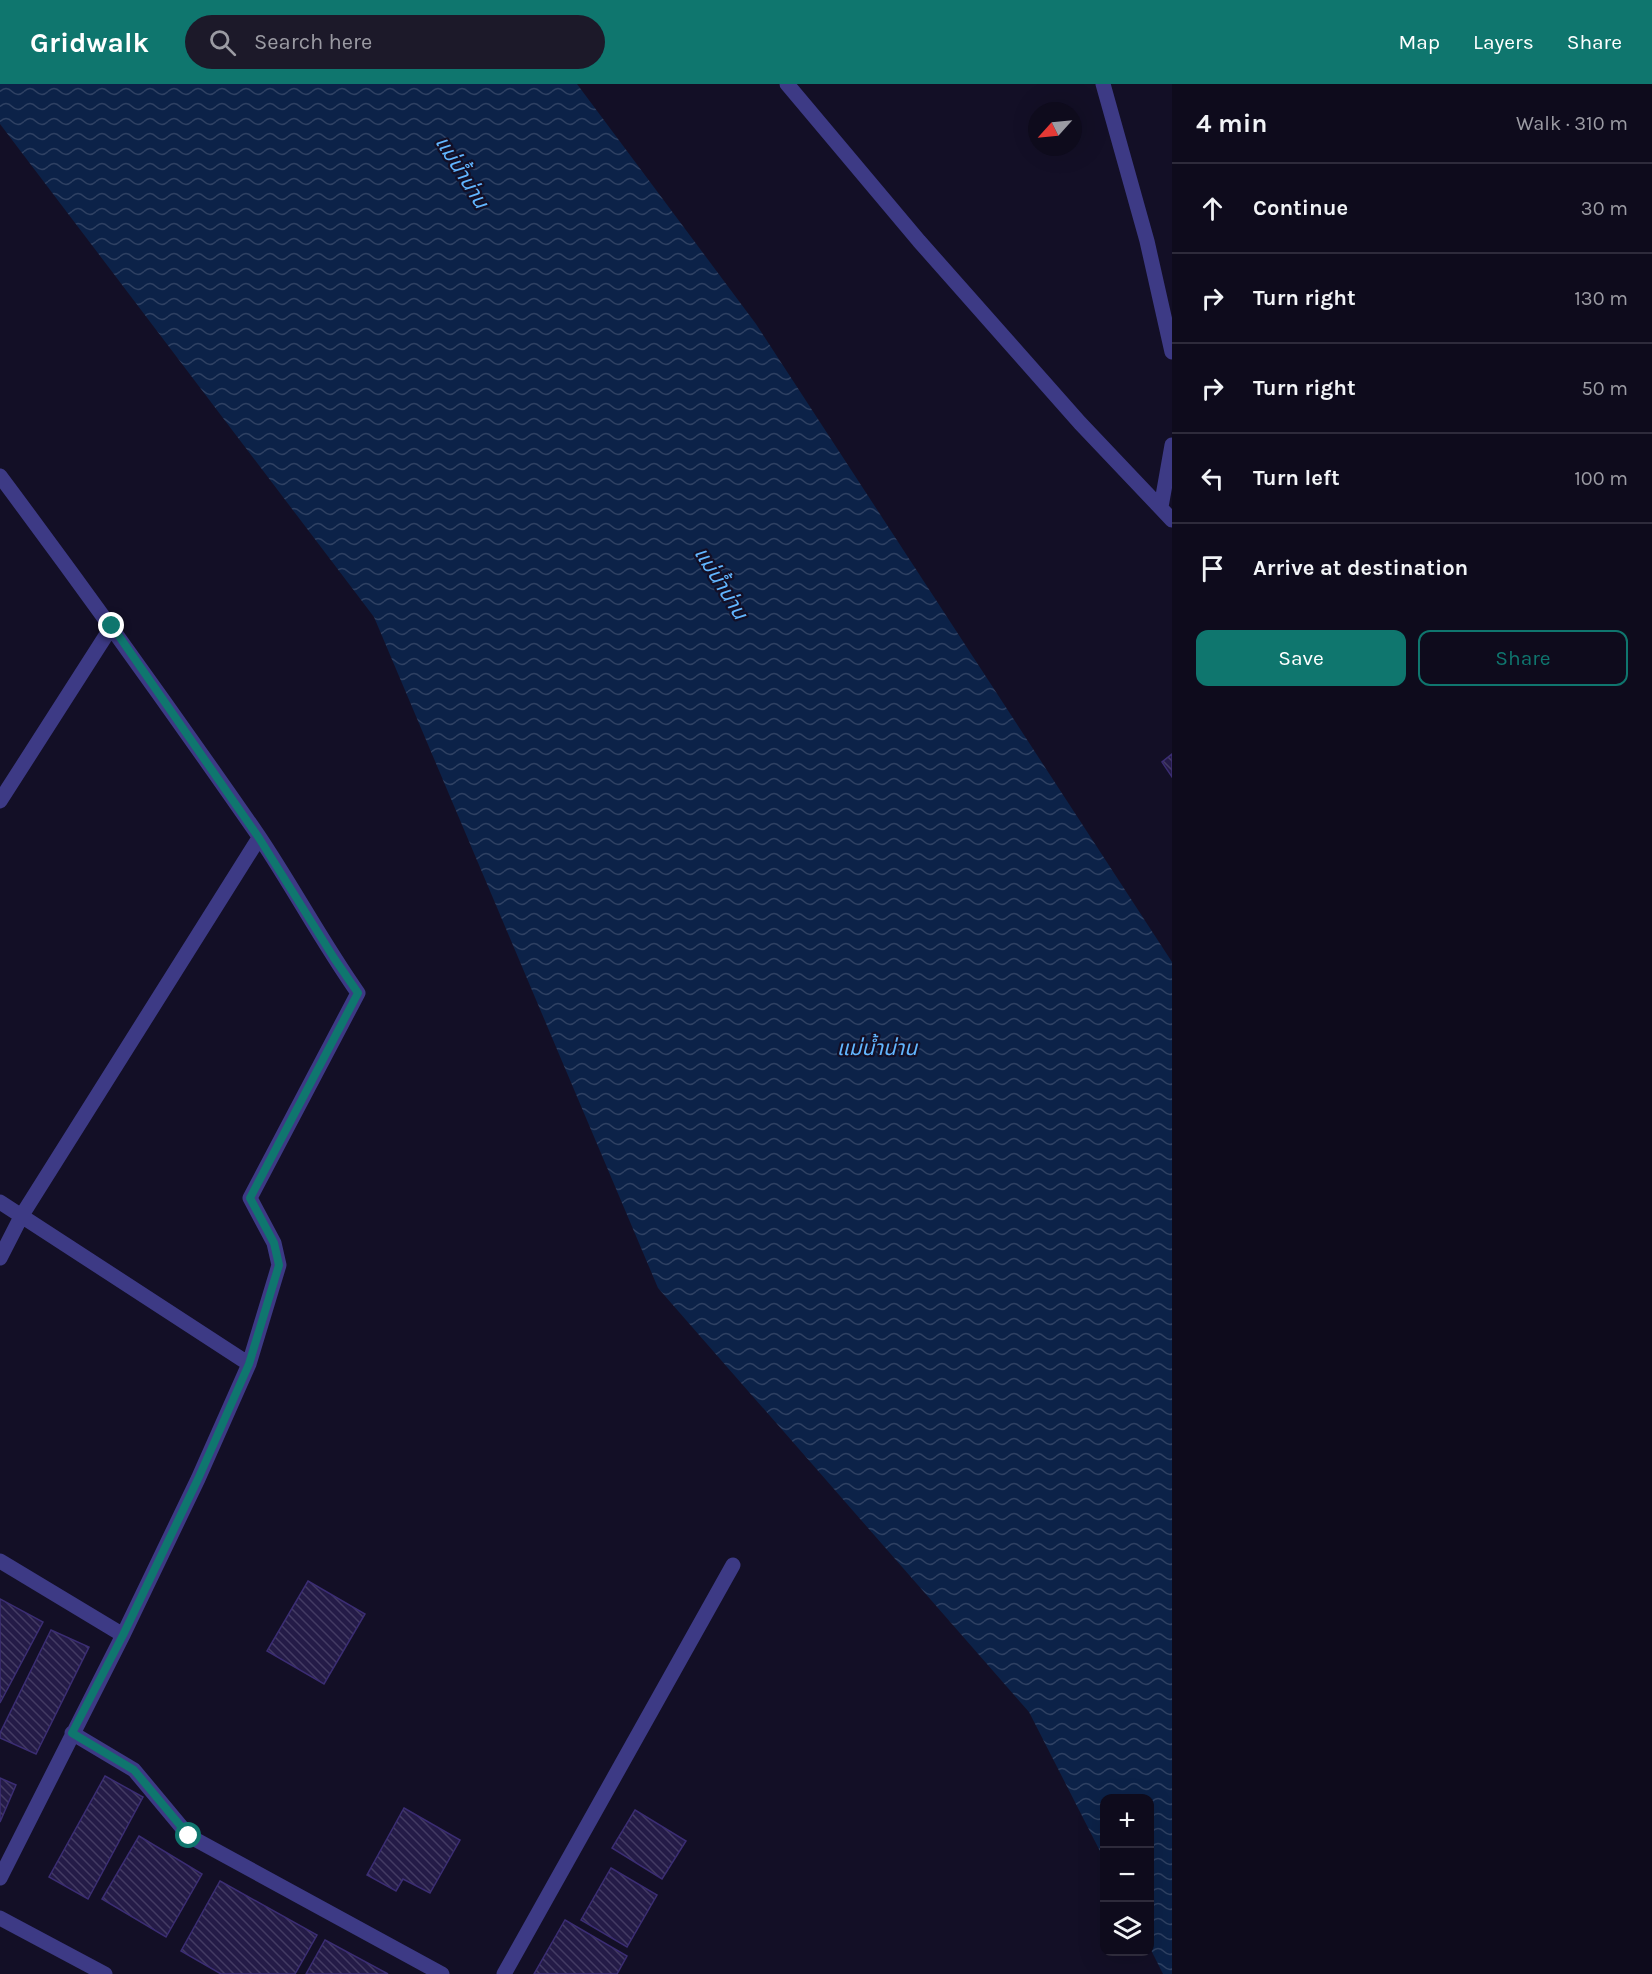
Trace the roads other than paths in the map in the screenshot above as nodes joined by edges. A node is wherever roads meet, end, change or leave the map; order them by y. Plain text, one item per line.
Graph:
1 (787, 84) edge
2 (1103, 84) edge
3 (1172, 352) edge
4 (1172, 445) edge
5 (0, 476) edge
6 (1161, 507) junction
7 (1172, 520) edge
8 (112, 626) junction
9 (0, 801) edge
10 (259, 838) junction
11 (0, 1203) edge
12 (22, 1215) junction
13 (0, 1258) edge
14 (249, 1364) junction
15 (0, 1561) edge
16 (733, 1565) dead end
17 (123, 1635) junction
18 (72, 1733) junction
19 (0, 1878) edge
20 (0, 1918) edge
21 (105, 1974) edge
22 (442, 1974) edge
23 (504, 1974) edge

1 - 6 street
2 - 3 street
4 - 6 street
5 - 8 street
6 - 7 street
8 - 9 street
8 - 10 street
10 - 12 street
10 - 14 street
11 - 12 street
12 - 13 street
12 - 14 street
14 - 17 street
15 - 17 street
16 - 23 street
17 - 18 street
18 - 19 street
18 - 22 street
20 - 21 street

